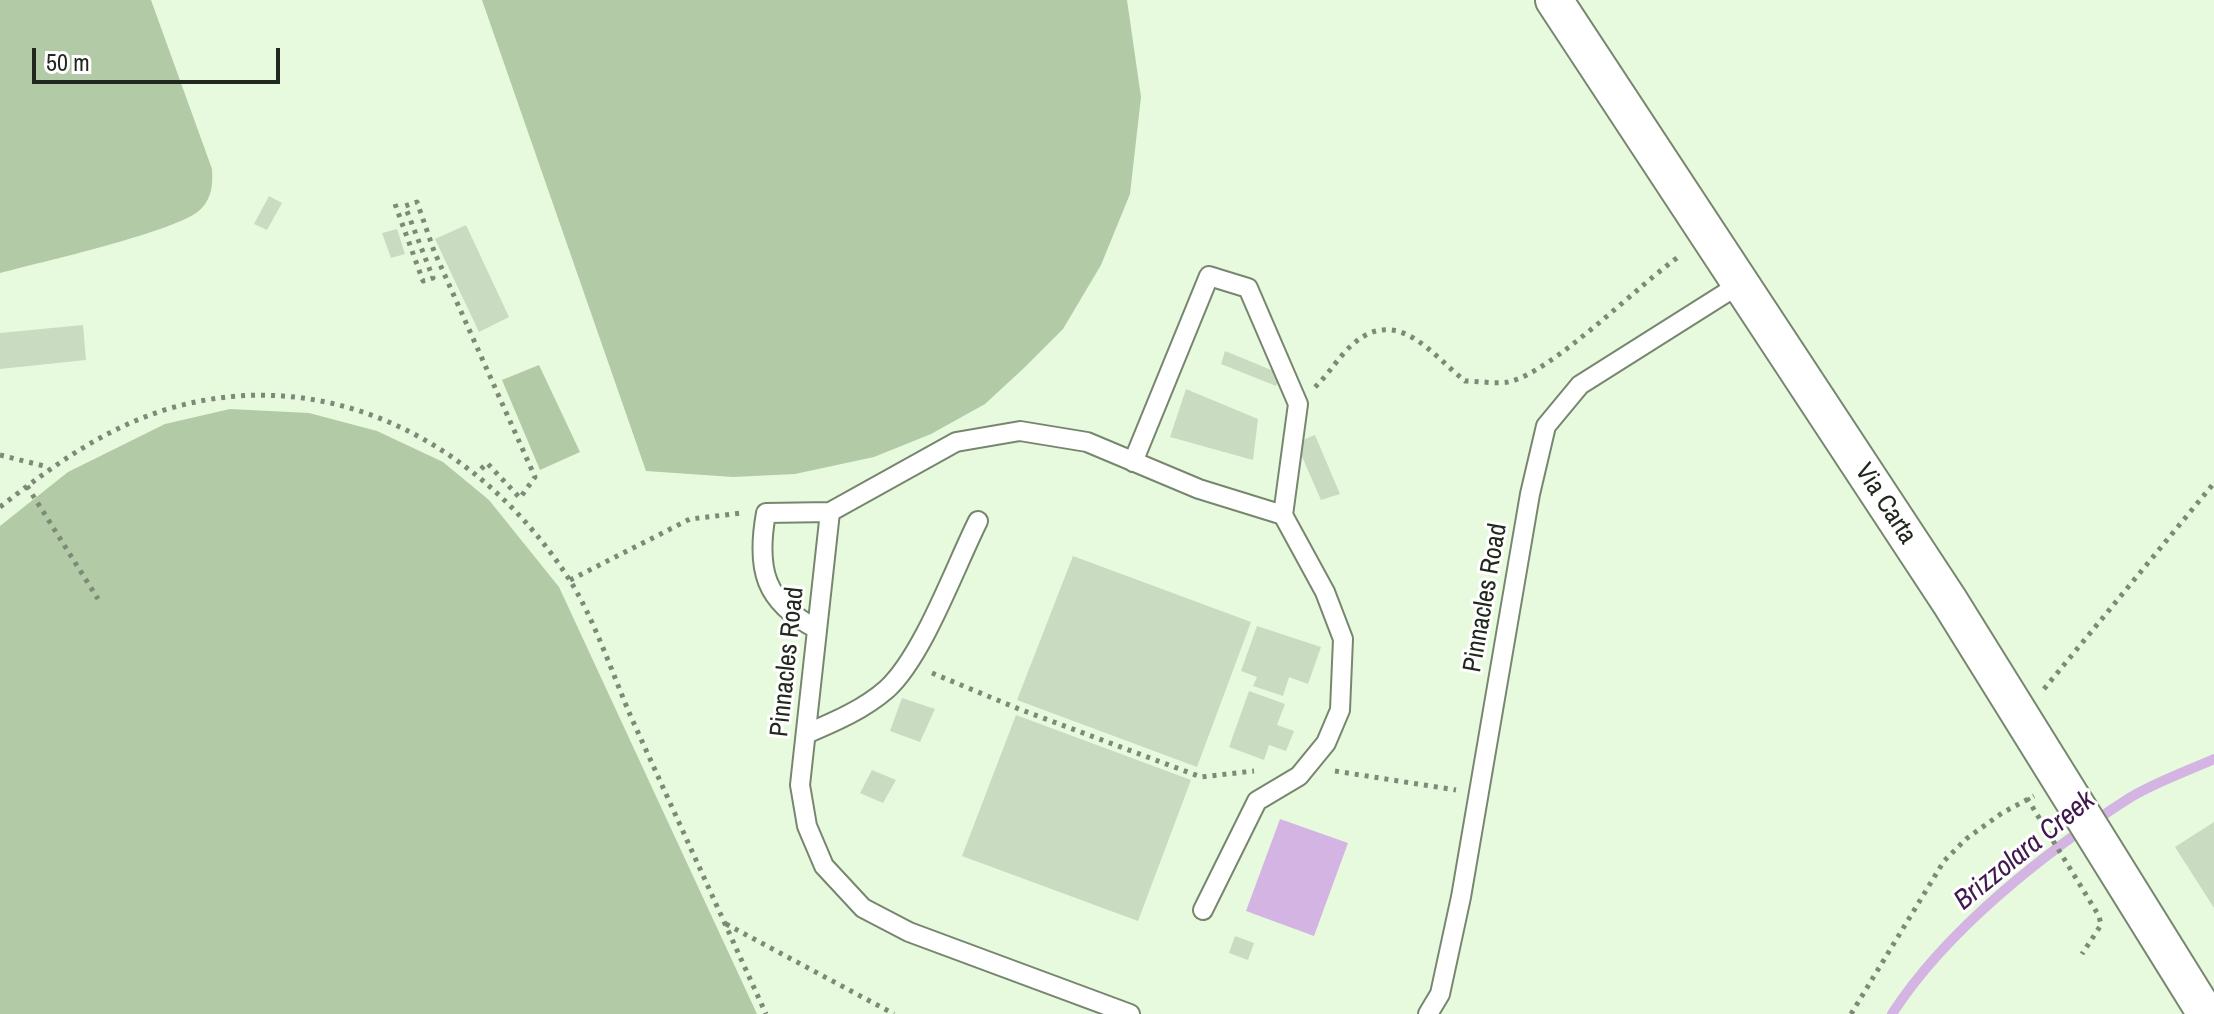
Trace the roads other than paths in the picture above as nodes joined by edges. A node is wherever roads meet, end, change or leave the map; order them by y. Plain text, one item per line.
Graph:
1 (1554, 0) edge
2 (1740, 284) junction
3 (1133, 462) junction
4 (830, 512) junction
5 (1283, 515) junction
6 (978, 521) dead end
7 (817, 629) junction
8 (806, 734) junction
9 (1203, 910) dead end
10 (1130, 1014) edge
11 (1428, 1014) edge
12 (2206, 1014) edge

1 - 2 street, Via Carta
2 - 11 lane, Pinnacles Road
2 - 12 street, Via Carta
3 - 4 lane
3 - 5 lane
3 - 5 lane
4 - 7 lane, Pinnacles Road
4 - 7 lane
5 - 9 lane
6 - 8 lane
7 - 8 lane, Pinnacles Road
8 - 10 lane, Pinnacles Road

